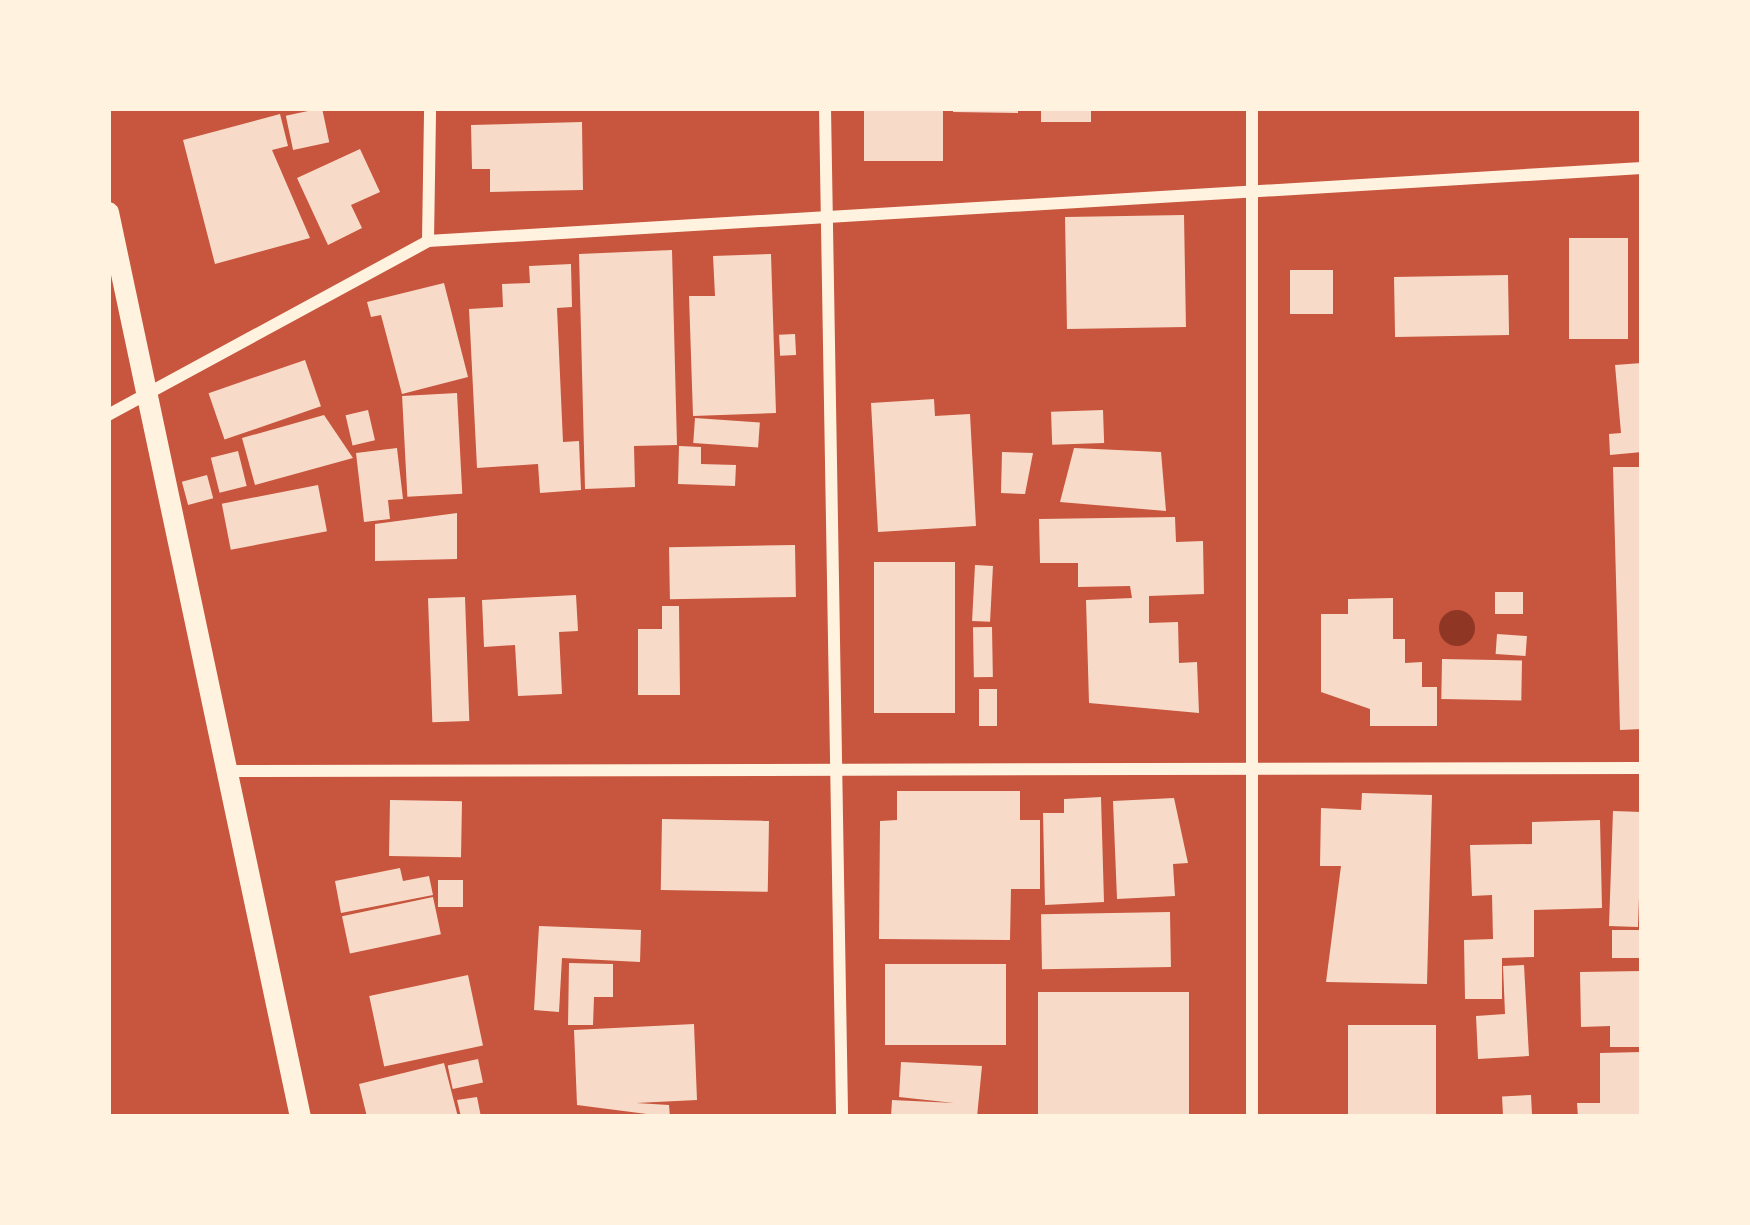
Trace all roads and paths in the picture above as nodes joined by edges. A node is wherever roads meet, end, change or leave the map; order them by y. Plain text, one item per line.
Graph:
1 (430, 108) edge
2 (825, 108) edge
3 (1252, 108) edge
4 (1642, 168) edge
5 (1256, 191) junction
6 (108, 212) edge
7 (823, 214) junction
8 (428, 241) junction
9 (145, 395) junction
10 (108, 415) edge
11 (1244, 765) junction
12 (842, 767) junction
13 (1642, 768) edge
14 (233, 771) junction
15 (300, 1117) edge
16 (842, 1117) edge
17 (1252, 1117) edge

1 - 8 street
2 - 7 street
3 - 5 street
4 - 5 street
5 - 7 street
5 - 11 street
6 - 9 street
7 - 8 street
7 - 12 street
8 - 9 street
9 - 10 street
9 - 14 street
11 - 12 street
11 - 13 street
11 - 17 street
12 - 14 street
12 - 16 street
14 - 15 street

